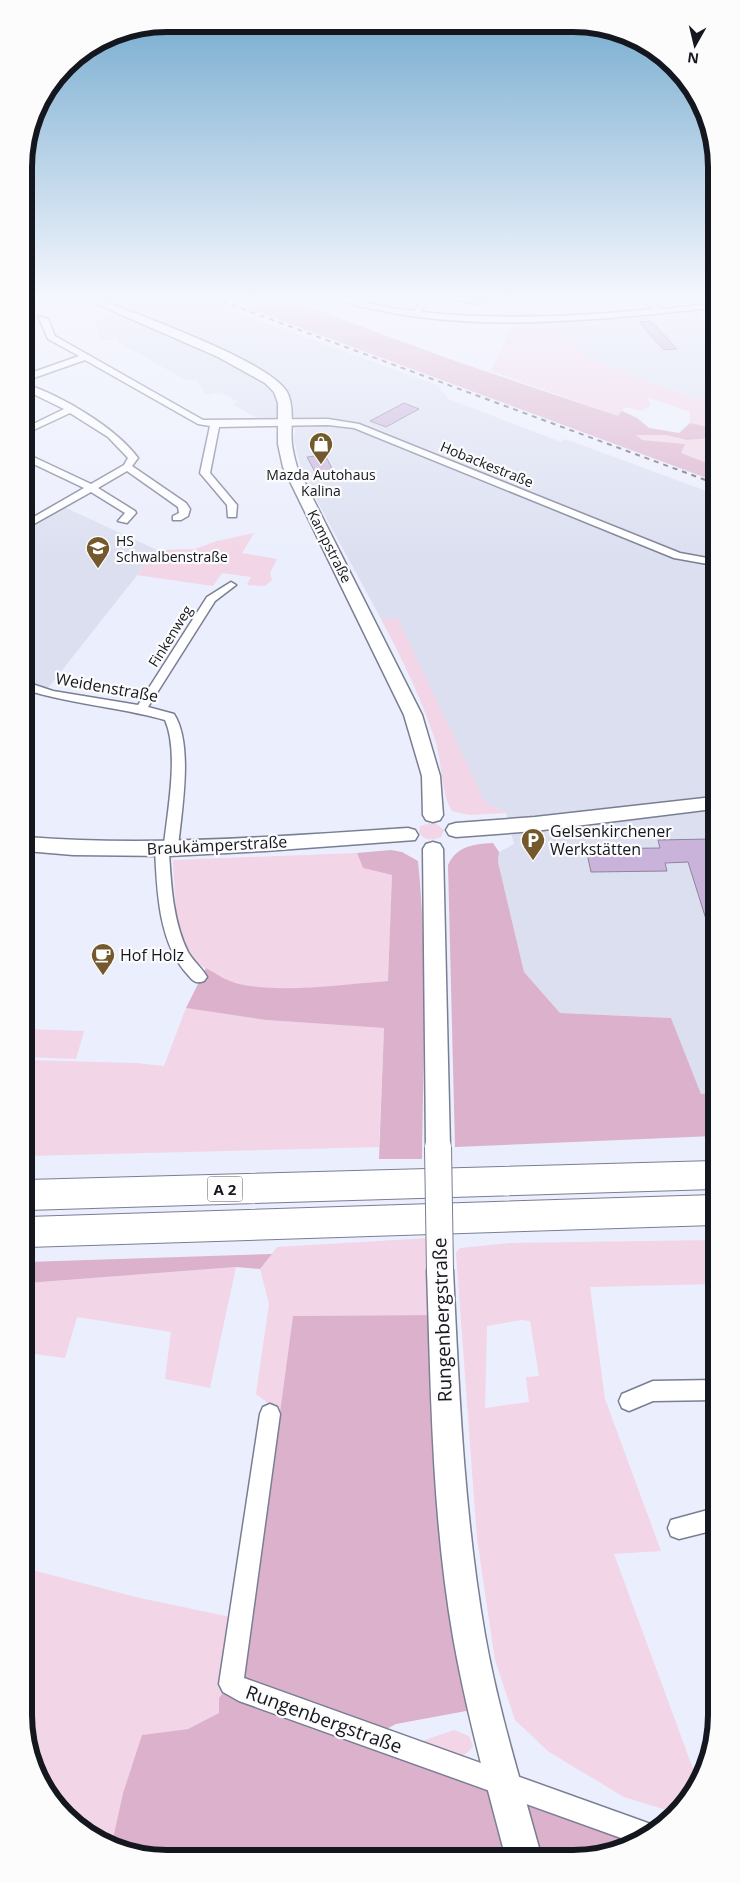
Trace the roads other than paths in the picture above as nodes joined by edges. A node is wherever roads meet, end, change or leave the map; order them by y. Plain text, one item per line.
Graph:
1 (133, 386) edge
2 (275, 386) edge
3 (33, 391) edge
4 (71, 409) junction
5 (285, 423) junction
6 (216, 424) junction
7 (33, 427) edge
8 (33, 460) edge
9 (127, 467) junction
10 (90, 488) junction
11 (232, 515) dead end
12 (177, 518) dead end
13 (33, 521) edge
14 (123, 521) dead end
15 (708, 561) edge
16 (231, 585) dead end
17 (33, 688) edge
18 (141, 709) junction
19 (708, 804) edge
20 (433, 815) junction
21 (456, 830) junction
22 (408, 834) junction
23 (33, 844) edge
24 (167, 848) junction
25 (433, 849) junction
26 (200, 977) dead end
27 (707, 1175) edge
28 (32, 1195) edge
29 (707, 1210) edge
30 (32, 1232) edge
31 (707, 1390) edge
32 (629, 1401) dead end
33 (270, 1414) dead end
34 (707, 1521) edge
35 (679, 1528) dead end
36 (506, 1785) junction
37 (640, 1832) edge
38 (522, 1850) edge

1 - 6 street, Hobackestraße
2 - 5 street, Kampstraße
3 - 4 street
4 - 7 street
4 - 9 street
5 - 6 street, Hobackestraße
5 - 15 street, Hobackestraße
5 - 20 street, Kampstraße
6 - 11 street
8 - 10 street
9 - 10 street
9 - 12 street
10 - 13 street
10 - 14 street
16 - 18 street, Finkenweg
17 - 18 street, Weidenstraße
18 - 24 street, Weidenstraße
19 - 21 street
20 - 21 street
20 - 22 street
21 - 25 street
22 - 24 street, Braukämperstraße
22 - 25 street
23 - 24 street, Braukämperstraße
24 - 26 street
25 - 36 street, Rungenbergstraße, bridge
27 - 28 highway, A 2
29 - 30 highway, A 2
31 - 32 street
33 - 36 street, Rungenbergstraße
34 - 35 street
36 - 37 street
36 - 38 street, Rungenbergstraße

